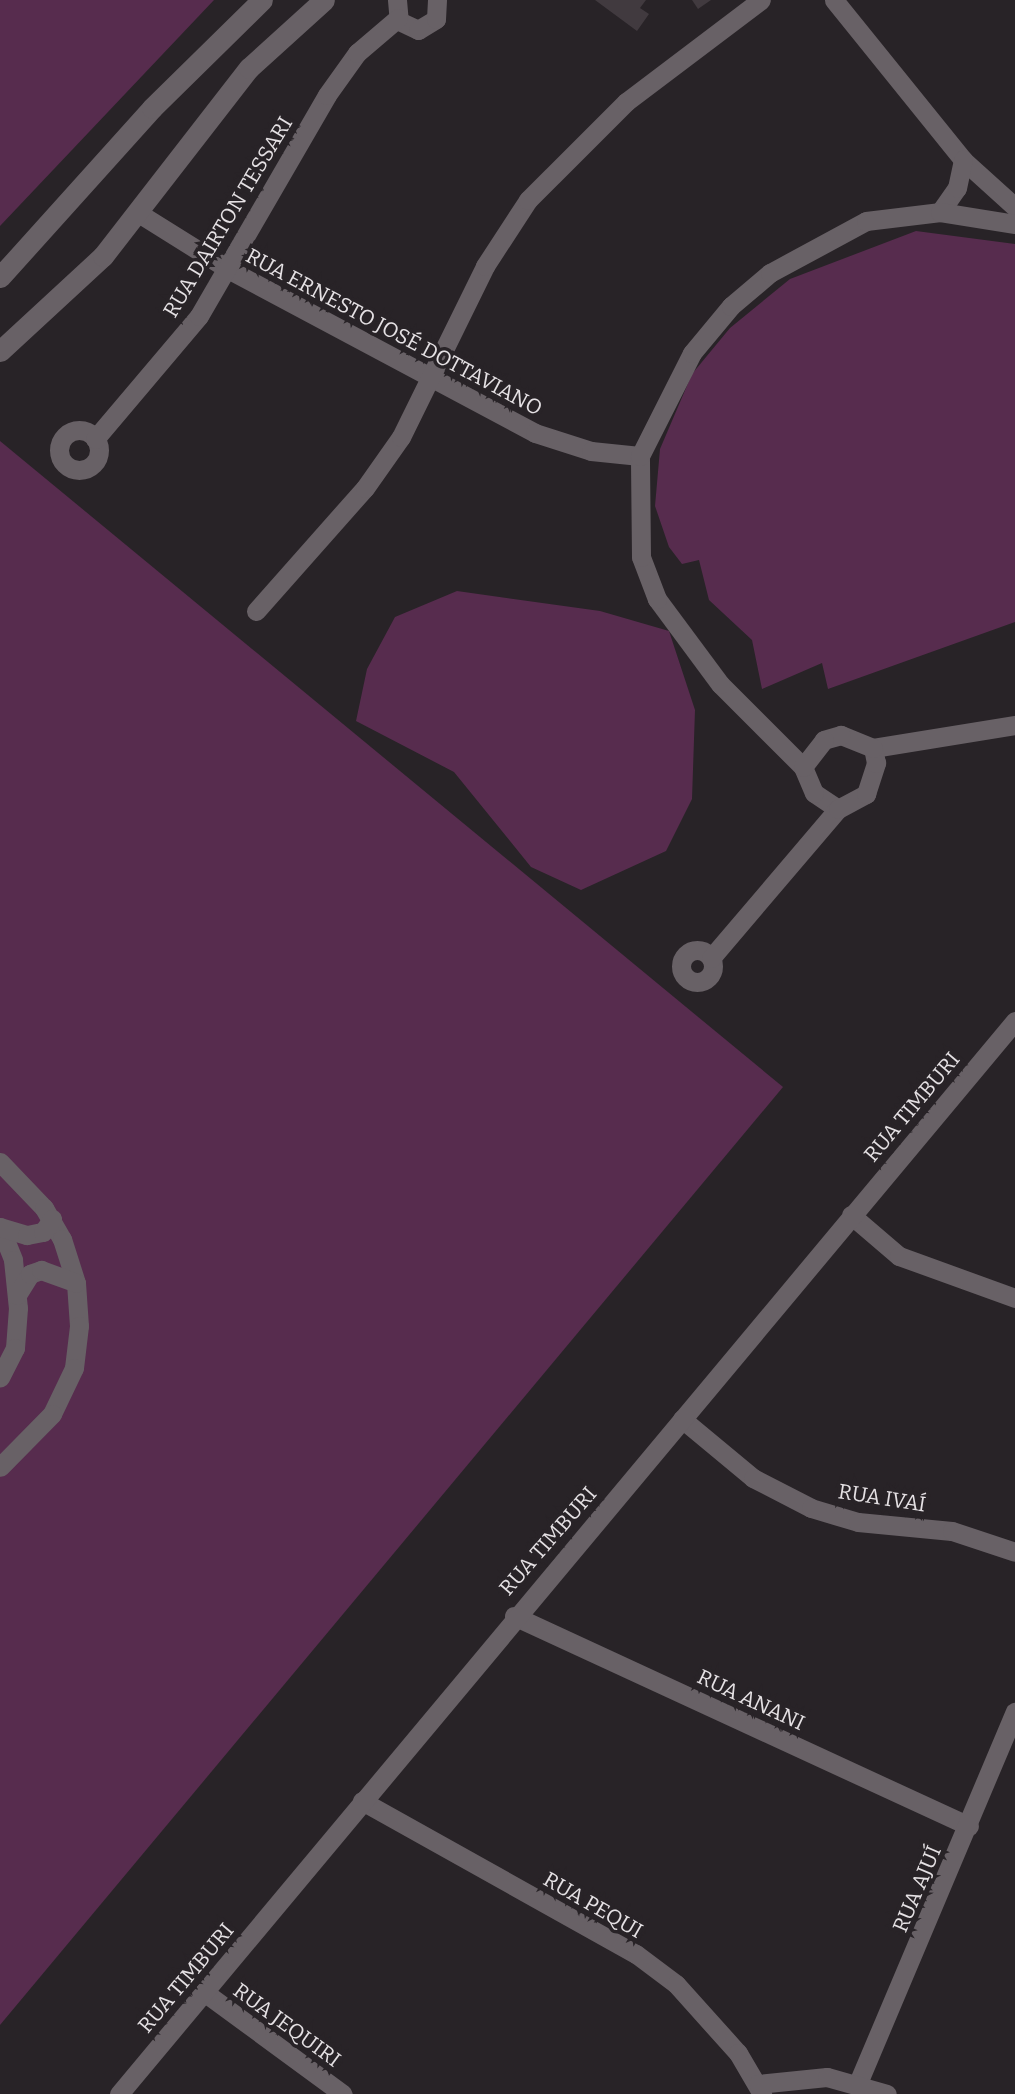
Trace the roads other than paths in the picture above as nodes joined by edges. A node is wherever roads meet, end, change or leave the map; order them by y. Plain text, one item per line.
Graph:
1 (262, 0) edge
2 (301, 0) edge
3 (324, 0) edge
4 (437, 0) edge
5 (761, 0) edge
6 (834, 0) edge
7 (397, 9) edge
8 (249, 68) junction
9 (963, 160) junction
10 (1015, 207) edge
11 (940, 212) junction
12 (140, 214) junction
13 (1015, 223) edge
14 (228, 269) junction
15 (0, 277) edge
16 (0, 351) edge
17 (430, 379) junction
18 (95, 439) dead end
19 (640, 456) junction
20 (256, 611) dead end
21 (1015, 724) edge
22 (873, 748) junction
23 (803, 767) junction
24 (838, 809) junction
25 (711, 958) dead end
26 (1014, 1025) edge
27 (0, 1162) edge
28 (851, 1215) junction
29 (52, 1219) junction
30 (0, 1227) edge
31 (76, 1283) junction
32 (17, 1295) junction
33 (1015, 1298) edge
34 (0, 1377) edge
35 (682, 1419) junction
36 (0, 1467) edge
37 (1015, 1552) edge
38 (514, 1616) junction
39 (1015, 1712) edge
40 (362, 1801) junction
41 (969, 1826) junction
42 (204, 1992) junction
43 (858, 2083) junction
44 (760, 2089) edge
45 (119, 2094) edge
46 (343, 2094) edge
47 (887, 2094) edge

1 - 15 main road
2 - 8 main road
3 - 8 main road
4 - 7 street
5 - 17 street
6 - 9 street
7 - 14 street, RUA DAIRTON TESSARI
8 - 12 main road
9 - 10 street
9 - 11 street
11 - 13 street
11 - 19 street
12 - 14 street, RUA ERNESTO JOSÉ DOTTAVIANO
12 - 16 main road
14 - 17 street, RUA ERNESTO JOSÉ DOTTAVIANO
14 - 18 street, RUA DAIRTON TESSARI
17 - 19 street, RUA ERNESTO JOSÉ DOTTAVIANO
17 - 20 street
19 - 23 street
21 - 22 street
22 - 23 street
22 - 24 street
23 - 24 street
24 - 25 street
26 - 28 street, RUA TIMBURI
27 - 29 street
28 - 33 street
28 - 35 street, RUA TIMBURI
29 - 30 street
29 - 31 street
30 - 32 street
31 - 32 street
31 - 36 street
32 - 34 street
35 - 37 street, RUA IVAÍ
35 - 38 street, RUA TIMBURI
38 - 40 street, RUA TIMBURI
38 - 41 street, RUA ANANI
39 - 41 street, RUA AJUÍ
40 - 42 street, RUA TIMBURI
40 - 44 street, RUA PEQUI
41 - 43 street, RUA AJUÍ
42 - 45 street, RUA TIMBURI
42 - 46 street, RUA JEQUIRI
43 - 44 street
43 - 47 street

